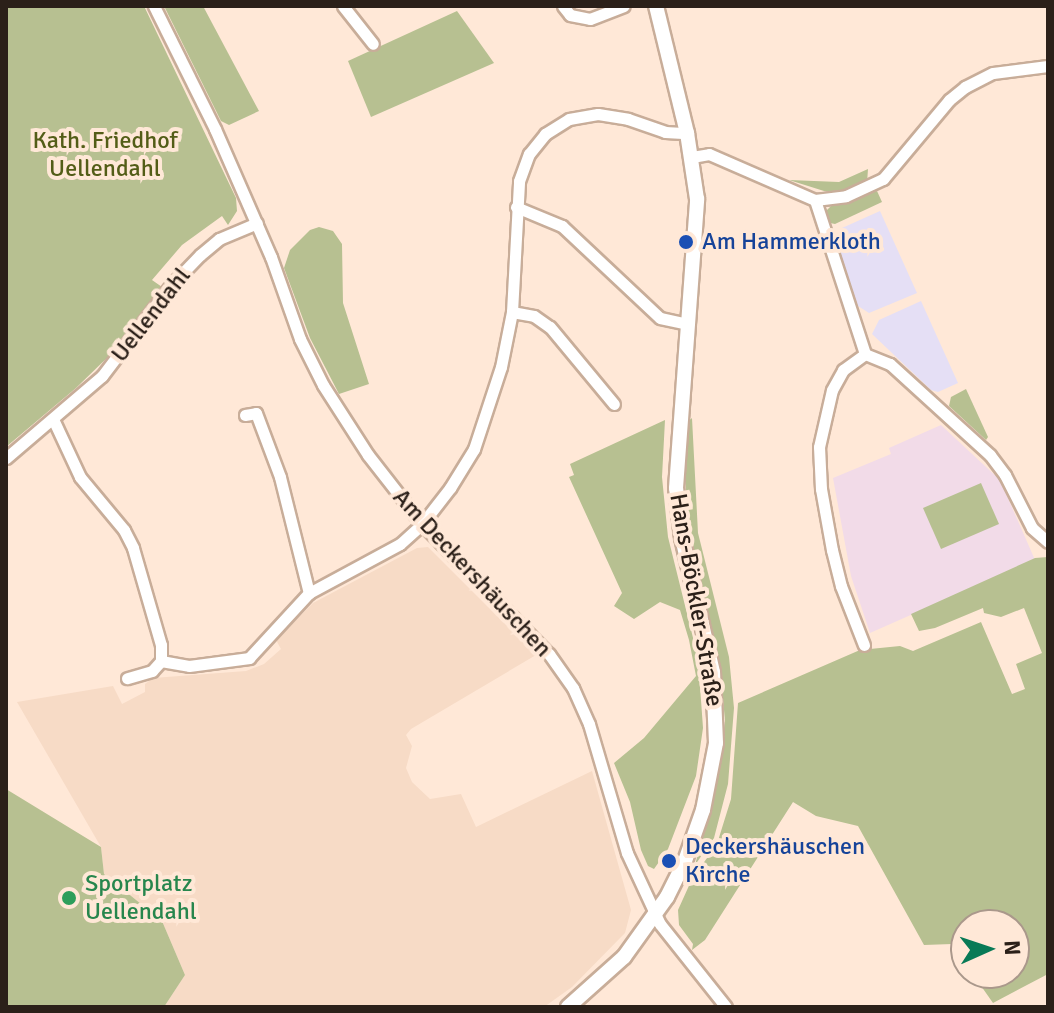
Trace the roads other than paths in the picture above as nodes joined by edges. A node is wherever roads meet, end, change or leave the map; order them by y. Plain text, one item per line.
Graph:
1 (154, 6) edge
2 (343, 6) edge
3 (563, 6) edge
4 (624, 6) edge
5 (656, 6) edge
6 (373, 44) dead end
7 (1048, 66) edge
8 (687, 133) junction
9 (692, 157) junction
10 (815, 200) junction
11 (516, 207) junction
12 (257, 223) junction
13 (512, 312) junction
14 (688, 324) junction
15 (865, 354) junction
16 (614, 404) dead end
17 (245, 415) dead end
18 (53, 419) junction
19 (6, 458) edge
20 (422, 524) junction
21 (1048, 542) edge
22 (309, 593) junction
23 (864, 645) dead end
24 (161, 661) junction
25 (127, 678) dead end
26 (656, 915) junction
27 (568, 1007) edge
28 (726, 1007) edge

1 - 12 street, Am Deckershäuschen
2 - 6 street
3 - 4 street
5 - 8 street, Hans-Böckler-Straße
7 - 10 street
8 - 9 street, Hans-Böckler-Straße
8 - 11 street
9 - 10 street
9 - 14 street, Hans-Böckler-Straße
10 - 15 street
11 - 13 street
11 - 14 street
12 - 18 street, Uellendahl
12 - 20 street, Am Deckershäuschen
13 - 16 street
13 - 20 street
14 - 26 street, Hans-Böckler-Straße
15 - 21 street
15 - 23 street
17 - 22 street
18 - 19 street, Uellendahl
18 - 24 street
20 - 22 street
20 - 26 street, Am Deckershäuschen
22 - 24 street
24 - 25 street
26 - 27 street, Hans-Böckler-Straße
26 - 28 street, Am Deckershäuschen

